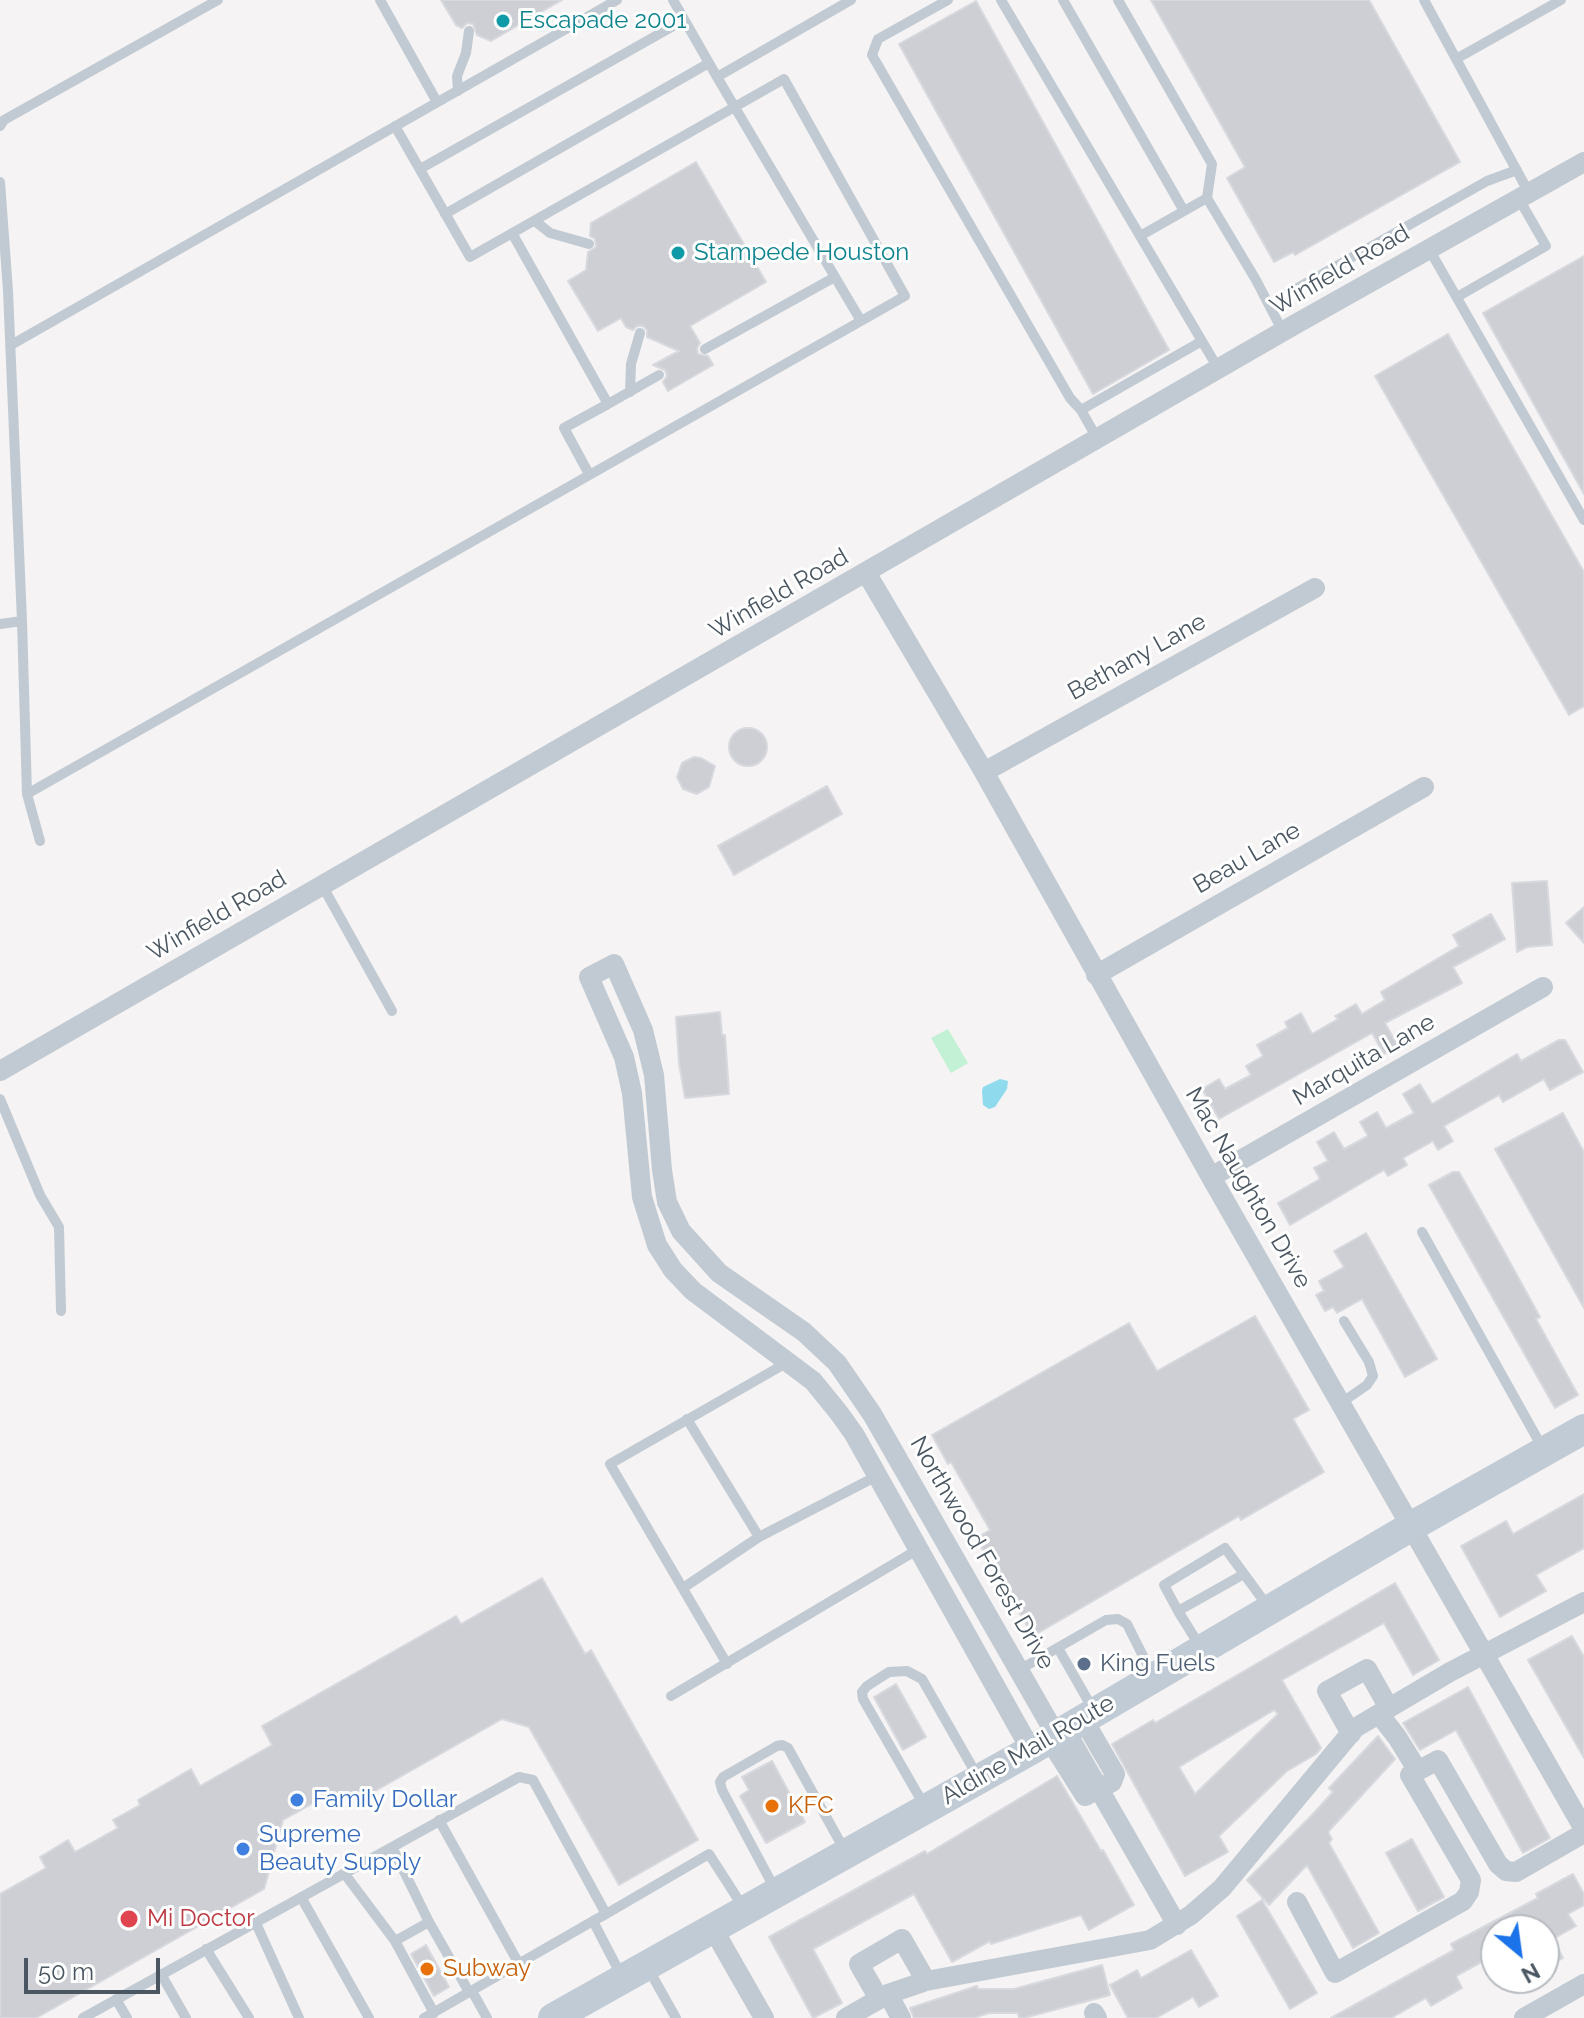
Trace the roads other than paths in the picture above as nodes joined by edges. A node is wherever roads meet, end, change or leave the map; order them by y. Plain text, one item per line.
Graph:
1 (218, 0) edge
2 (380, 0) edge
3 (617, 0) edge
4 (673, 0) edge
5 (851, 0) edge
6 (948, 0) edge
7 (1001, 0) edge
8 (1063, 0) edge
9 (1118, 0) edge
10 (1424, 0) edge
11 (1561, 0) edge
12 (684, 20) junction
13 (469, 31) dead end
14 (1456, 59) junction
15 (709, 63) junction
16 (717, 77) junction
17 (458, 91) junction
18 (437, 102) junction
19 (736, 107) junction
20 (0, 126) edge
21 (395, 126) junction
22 (1584, 162) edge
23 (420, 169) junction
24 (1517, 170) junction
25 (0, 182) edge
26 (1524, 196) junction
27 (1207, 198) junction
28 (1184, 211) junction
29 (445, 214) junction
30 (535, 221) junction
31 (512, 233) junction
32 (1140, 236) junction
33 (589, 244) dead end
34 (1429, 249) junction
35 (835, 277) junction
36 (1457, 297) junction
37 (1269, 304) junction
38 (861, 321) junction
39 (1283, 332) junction
40 (640, 333) dead end
41 (1202, 341) junction
42 (11, 345) junction
43 (705, 349) dead end
44 (1219, 370) junction
45 (659, 375) dead end
46 (630, 392) junction
47 (6, 403) edge
48 (608, 404) junction
49 (1081, 410) junction
50 (1098, 440) junction
51 (589, 474) junction
52 (1584, 520) edge
53 (867, 574) junction
54 (1315, 588) dead end
55 (22, 621) junction
56 (0, 624) edge
57 (984, 772) junction
58 (1424, 787) dead end
59 (27, 794) junction
60 (40, 841) dead end
61 (322, 885) junction
62 (1096, 975) junction
63 (1543, 987) dead end
64 (392, 1011) dead end
65 (0, 1071) edge
66 (0, 1099) edge
67 (1211, 1177) junction
68 (681, 1231) junction
69 (1422, 1232) dead end
70 (657, 1245) junction
71 (61, 1311) dead end
72 (1344, 1321) dead end
73 (788, 1362) junction
74 (862, 1398) junction
75 (1341, 1403) junction
76 (839, 1413) junction
77 (687, 1419) junction
78 (1584, 1429) edge
79 (1544, 1451) junction
80 (877, 1476) junction
81 (1412, 1526) junction
82 (759, 1537) junction
83 (917, 1550) junction
84 (1244, 1574) junction
85 (683, 1588) junction
86 (1584, 1602) edge
87 (1270, 1610) junction
88 (1178, 1611) junction
89 (1058, 1648) junction
90 (1202, 1650) junction
91 (1484, 1655) junction
92 (727, 1664) junction
93 (1019, 1670) junction
94 (1154, 1678) junction
95 (671, 1696) dead end
96 (1384, 1711) junction
97 (1063, 1731) junction
98 (1351, 1734) junction
99 (1418, 1771) junction
100 (979, 1779) junction
101 (1099, 1790) junction
102 (926, 1808) junction
103 (439, 1820) junction
104 (1584, 1831) edge
105 (392, 1847) junction
106 (845, 1853) junction
107 (1498, 1864) junction
108 (344, 1873) junction
109 (1471, 1880) junction
110 (776, 1891) junction
111 (301, 1897) junction
112 (1297, 1902) dead end
113 (744, 1909) junction
114 (606, 1914) junction
115 (255, 1921) junction
116 (593, 1921) junction
117 (429, 1922) junction
118 (1177, 1925) junction
119 (712, 1927) junction
120 (395, 1941) junction
121 (206, 1949) junction
122 (519, 1964) junction
123 (635, 1971) junction
124 (161, 1974) junction
125 (926, 1981) junction
126 (1584, 1984) edge
127 (470, 1992) junction
128 (884, 1997) junction
129 (116, 1999) junction
130 (571, 2013) edge
131 (429, 2015) edge
132 (83, 2018) edge
133 (127, 2018) edge
134 (186, 2018) edge
135 (249, 2018) edge
136 (299, 2018) edge
137 (369, 2018) edge
138 (487, 2018) edge
139 (676, 2018) edge
140 (764, 2018) edge
141 (846, 2018) edge
142 (901, 2018) edge
143 (1524, 2018) edge

1 - 20 lane
2 - 18 lane
3 - 17 lane
4 - 12 lane
5 - 16 lane
6 - 49 lane
7 - 32 lane
8 - 28 lane
9 - 27 lane
10 - 14 lane
11 - 14 lane
12 - 15 lane
12 - 23 lane
13 - 17 lane
14 - 24 lane
15 - 16 lane
15 - 29 lane
16 - 19 lane
17 - 18 lane
18 - 21 lane
19 - 30 lane
19 - 35 lane
19 - 38 lane
21 - 23 lane
21 - 42 lane
22 - 26 street, Winfield Road
23 - 29 lane
24 - 26 lane
24 - 37 lane
25 - 42 lane
26 - 34 street, Winfield Road
26 - 36 lane
27 - 28 lane
27 - 37 lane
28 - 32 lane
29 - 31 lane
30 - 31 lane
30 - 33 lane
31 - 48 lane
32 - 41 lane
34 - 36 lane
34 - 39 street, Winfield Road
35 - 38 lane
35 - 43 lane
36 - 52 lane
37 - 39 lane
38 - 51 lane
39 - 44 street, Winfield Road
40 - 46 lane
41 - 44 lane
41 - 49 lane
42 - 47 lane
44 - 50 street, Winfield Road
45 - 46 lane
46 - 48 lane
47 - 55 lane
48 - 51 lane
49 - 50 lane
50 - 53 street, Winfield Road
51 - 59 lane
53 - 57 street, Mac Naughton Drive
53 - 61 street, Winfield Road
54 - 57 street, Bethany Lane
55 - 56 lane
55 - 59 lane
57 - 62 street, Mac Naughton Drive
58 - 62 street, Beau Lane
59 - 60 lane
61 - 64 lane
61 - 65 street, Winfield Road
62 - 67 street, Mac Naughton Drive
63 - 67 street, Marquita Lane
66 - 71 lane
67 - 75 street, Mac Naughton Drive
68 - 70 street
68 - 70 street, Northwood Forest Drive
68 - 74 street, Northwood Forest Drive
69 - 79 lane
70 - 73 street, Northwood Forest Drive
72 - 75 lane
73 - 76 street, Northwood Forest Drive
73 - 77 lane
74 - 76 street
74 - 93 street, Northwood Forest Drive
75 - 81 street, Mac Naughton Drive
76 - 80 street, Northwood Forest Drive
77 - 82 lane
77 - 85 lane
78 - 79 main road, Aldine Mail Route
79 - 81 main road, Aldine Mail Route
80 - 82 lane
80 - 83 street, Northwood Forest Drive
81 - 87 main road, Aldine Mail Route
81 - 91 street, Mac Naughton Drive
82 - 85 lane
83 - 92 lane
83 - 97 street, Northwood Forest Drive
84 - 87 lane
84 - 88 lane
84 - 88 lane
85 - 92 lane
86 - 91 street
87 - 90 main road, Aldine Mail Route
88 - 90 lane
89 - 93 lane
89 - 94 lane
89 - 97 lane
90 - 94 main road, Aldine Mail Route
91 - 96 street
91 - 104 street, Mac Naughton Drive
92 - 95 lane
93 - 97 street, Northwood Forest Drive
94 - 97 main road, Aldine Mail Route
96 - 98 street
96 - 98 street
96 - 99 street
97 - 100 main road, Aldine Mail Route
97 - 101 street
97 - 101 street
98 - 118 street
99 - 107 street
99 - 109 street
100 - 102 main road, Aldine Mail Route
100 - 102 lane
101 - 118 street
102 - 106 main road, Aldine Mail Route
103 - 105 lane
103 - 114 lane
103 - 122 lane
104 - 107 street
105 - 108 lane
105 - 117 lane
106 - 110 main road, Aldine Mail Route
106 - 110 lane
107 - 109 street
108 - 111 lane
108 - 120 lane
109 - 112 street
110 - 113 main road, Aldine Mail Route
111 - 115 lane
111 - 137 lane
113 - 114 lane
113 - 119 main road, Aldine Mail Route
114 - 116 lane
115 - 121 lane
115 - 136 lane
116 - 122 lane
116 - 123 lane
117 - 120 lane
117 - 127 lane
118 - 125 street
119 - 123 main road, Aldine Mail Route
119 - 140 street
120 - 131 lane
121 - 124 lane
121 - 135 lane
122 - 127 lane
123 - 130 main road, Aldine Mail Route
123 - 139 lane
124 - 129 lane
124 - 134 lane
125 - 128 street
125 - 128 street
126 - 143 street
127 - 131 lane
127 - 138 lane
128 - 141 street
128 - 142 street
129 - 132 lane
129 - 133 lane

